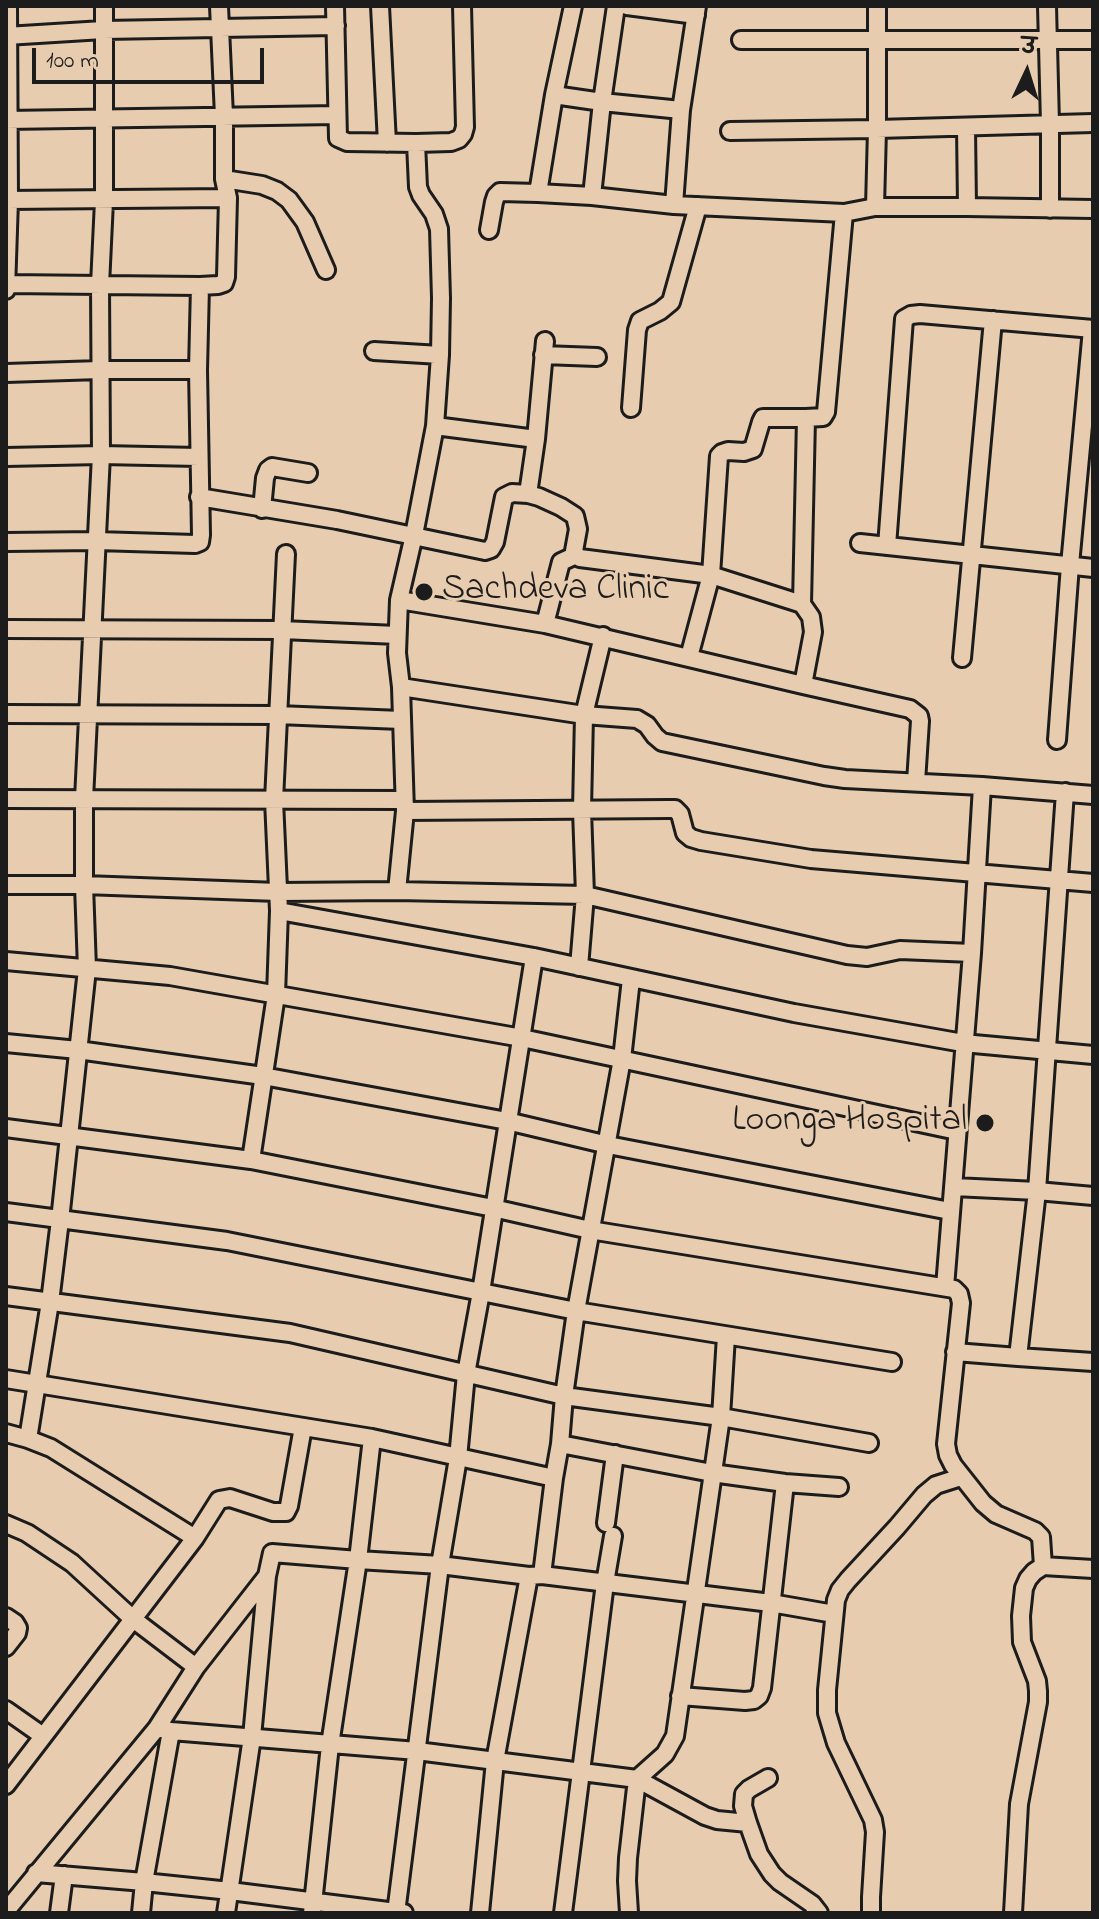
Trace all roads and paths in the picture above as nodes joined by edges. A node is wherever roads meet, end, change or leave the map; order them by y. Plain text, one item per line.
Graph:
1 (8, 6) edge
2 (104, 6) edge
3 (219, 6) edge
4 (335, 6) edge
5 (380, 6) edge
6 (462, 6) edge
7 (573, 6) edge
8 (616, 6) edge
9 (627, 6) edge
10 (877, 6) edge
11 (1047, 6) edge
12 (696, 10) edge
13 (336, 26) junction
14 (219, 29) junction
15 (103, 30) junction
16 (7, 36) edge
17 (741, 40) dead end
18 (878, 40) junction
19 (1093, 40) edge
20 (1048, 41) junction
21 (554, 95) junction
22 (602, 102) junction
23 (681, 110) junction
24 (337, 115) junction
25 (224, 116) junction
26 (104, 119) junction
27 (6, 120) edge
28 (1093, 123) edge
29 (1050, 124) junction
30 (966, 127) junction
31 (877, 129) junction
32 (730, 131) dead end
33 (387, 143) junction
34 (416, 143) junction
35 (224, 179) junction
36 (538, 193) junction
37 (592, 196) junction
38 (228, 198) junction
39 (7, 200) edge
40 (104, 201) junction
41 (674, 205) junction
42 (698, 206) junction
43 (875, 207) junction
44 (967, 207) junction
45 (1050, 209) junction
46 (1093, 209) edge
47 (844, 213) junction
48 (489, 230) dead end
49 (326, 270) dead end
50 (100, 285) junction
51 (6, 286) edge
52 (200, 286) junction
53 (993, 320) junction
54 (1092, 329) edge
55 (374, 351) dead end
56 (440, 355) junction
57 (597, 357) dead end
58 (100, 370) junction
59 (198, 370) junction
60 (6, 373) edge
61 (631, 408) dead end
62 (806, 418) junction
63 (435, 426) junction
64 (536, 439) junction
65 (101, 455) junction
66 (6, 457) edge
67 (199, 457) junction
68 (308, 473) dead end
69 (528, 494) junction
70 (199, 497) junction
71 (262, 509) junction
72 (414, 535) junction
73 (97, 541) junction
74 (6, 542) edge
75 (860, 543) dead end
76 (887, 546) junction
77 (286, 554) dead end
78 (576, 555) junction
79 (970, 555) junction
80 (1070, 565) junction
81 (1093, 568) edge
82 (711, 575) junction
83 (399, 600) junction
84 (802, 604) junction
85 (545, 624) junction
86 (93, 628) junction
87 (6, 629) edge
88 (282, 630) junction
89 (397, 635) junction
90 (603, 636) junction
91 (689, 657) junction
92 (962, 658) dead end
93 (803, 685) junction
94 (401, 687) junction
95 (6, 714) edge
96 (87, 714) junction
97 (278, 715) junction
98 (584, 715) junction
99 (401, 720) junction
100 (1057, 740) dead end
101 (916, 782) junction
102 (982, 786) junction
103 (1065, 792) junction
104 (1093, 795) edge
105 (6, 799) edge
106 (84, 799) junction
107 (274, 800) junction
108 (405, 806) junction
109 (582, 810) junction
110 (976, 874) junction
111 (1060, 881) junction
112 (1093, 883) edge
113 (6, 885) edge
114 (84, 885) junction
115 (397, 891) junction
116 (278, 892) junction
117 (585, 895) junction
118 (279, 911) junction
119 (972, 953) junction
120 (534, 957) junction
121 (6, 961) edge
122 (579, 967) junction
123 (87, 969) junction
124 (631, 979) junction
125 (276, 995) junction
126 (522, 1038) junction
127 (6, 1043) edge
128 (963, 1043) junction
129 (78, 1050) junction
130 (1048, 1052) junction
131 (1093, 1055) edge
132 (622, 1059) junction
133 (263, 1076) junction
134 (507, 1121) junction
135 (6, 1128) edge
136 (957, 1131) junction
137 (70, 1136) junction
138 (608, 1145) junction
139 (251, 1160) junction
140 (954, 1187) junction
141 (1037, 1191) junction
142 (1093, 1196) edge
143 (493, 1208) junction
144 (950, 1211) junction
145 (6, 1212) edge
146 (60, 1220) junction
147 (590, 1230) junction
148 (945, 1287) junction
149 (481, 1292) junction
150 (6, 1296) edge
151 (50, 1302) junction
152 (576, 1311) junction
153 (726, 1336) junction
154 (955, 1352) junction
155 (1018, 1357) junction
156 (892, 1362) dead end
157 (1093, 1362) edge
158 (466, 1374) junction
159 (6, 1379) edge
160 (37, 1385) junction
161 (564, 1396) junction
162 (721, 1417) junction
163 (303, 1427) junction
164 (6, 1433) edge
165 (372, 1438) junction
166 (28, 1439) junction
167 (869, 1443) dead end
168 (560, 1444) junction
169 (615, 1454) junction
170 (458, 1458) junction
171 (712, 1473) junction
172 (961, 1477) junction
173 (554, 1478) junction
174 (785, 1483) junction
175 (839, 1487) dead end
176 (6, 1524) edge
177 (195, 1538) junction
178 (358, 1560) junction
179 (440, 1565) junction
180 (1043, 1566) junction
181 (1093, 1569) edge
182 (267, 1576) junction
183 (535, 1576) junction
184 (605, 1583) junction
185 (695, 1595) junction
186 (771, 1603) junction
187 (834, 1614) junction
188 (6, 1617) edge
189 (133, 1619) junction
190 (6, 1647) edge
191 (196, 1667) junction
192 (680, 1696) junction
193 (6, 1710) edge
194 (164, 1730) junction
195 (43, 1736) junction
196 (252, 1737) junction
197 (330, 1745) junction
198 (417, 1751) junction
199 (495, 1761) junction
200 (581, 1773) junction
201 (768, 1778) dead end
202 (637, 1779) junction
203 (6, 1785) edge
204 (748, 1823) junction
205 (36, 1873) junction
206 (64, 1875) junction
207 (144, 1882) junction
208 (230, 1891) junction
209 (313, 1907) edge
210 (6, 1911) edge
211 (59, 1913) edge
212 (141, 1913) edge
213 (226, 1913) edge
214 (400, 1913) edge
215 (480, 1913) edge
216 (563, 1913) edge
217 (629, 1913) edge
218 (819, 1913) edge
219 (871, 1913) edge
220 (1013, 1913) edge

1 - 16 street
2 - 15 street
3 - 14 street
4 - 13 street
5 - 33 street
6 - 34 street
7 - 21 street
8 - 22 street
9 - 12 street
10 - 18 street
11 - 20 street
12 - 23 street
13 - 14 street
13 - 24 street
14 - 15 street
14 - 25 street
15 - 16 street
15 - 26 street
16 - 27 street
17 - 18 street
18 - 20 street
18 - 31 street
19 - 20 street
20 - 29 street
21 - 22 street
21 - 36 street
22 - 23 street
22 - 37 street
23 - 41 street
24 - 25 street
24 - 33 street
25 - 26 street
25 - 35 street
26 - 27 street
26 - 40 street
27 - 39 street
28 - 29 street
29 - 30 street
29 - 45 street
30 - 31 street
30 - 44 street
31 - 32 street
31 - 43 street
33 - 34 street
34 - 56 street
35 - 38 street
35 - 49 street
36 - 37 street
36 - 48 street
37 - 41 street
38 - 40 street
38 - 52 street
39 - 40 street
39 - 51 street
40 - 50 street
41 - 42 street
42 - 47 street
42 - 61 street
43 - 44 street
43 - 47 street
44 - 45 street
45 - 46 street
47 - 62 street
50 - 51 street
50 - 52 street
50 - 58 street
52 - 59 street
53 - 54 street
53 - 76 street
53 - 79 street
54 - 80 street
55 - 56 street
56 - 63 street
57 - 64 street
58 - 59 street
58 - 60 street
58 - 65 street
59 - 67 street
62 - 82 street
62 - 84 street
63 - 64 street
63 - 72 street
64 - 69 street
65 - 66 street
65 - 67 street
65 - 73 street
67 - 70 street
68 - 71 street
69 - 72 street
69 - 78 street
70 - 71 street
70 - 73 street
71 - 72 street
72 - 83 street
73 - 74 street
73 - 86 street
75 - 76 street
76 - 79 street
77 - 88 street
78 - 82 street
78 - 85 street
79 - 80 street
79 - 92 street
80 - 81 street
80 - 100 street
82 - 84 street
82 - 91 street
83 - 85 street
83 - 89 street
84 - 93 street
85 - 90 street
86 - 87 street
86 - 88 street
86 - 96 street
88 - 89 street
88 - 97 street
89 - 94 street
90 - 91 street
90 - 98 street
91 - 93 street
93 - 101 street
94 - 98 street
94 - 99 street
95 - 96 street
96 - 97 street
96 - 106 street
97 - 99 street
97 - 107 street
98 - 101 street
98 - 109 street
99 - 108 street
101 - 102 street
102 - 103 street
102 - 110 street
103 - 104 street
103 - 111 street
105 - 106 street
106 - 107 street
106 - 114 street
107 - 108 street
107 - 116 street
108 - 109 street
108 - 115 street
109 - 110 street
109 - 117 street
110 - 111 street
110 - 119 street
111 - 112 street
111 - 130 street
113 - 114 street
114 - 116 street
114 - 123 street
115 - 116 street
115 - 117 street
116 - 118 street
117 - 119 street
117 - 122 street
118 - 120 street
118 - 125 street
119 - 128 street
120 - 122 street
120 - 126 street
121 - 123 street
122 - 124 street
123 - 125 street
123 - 129 street
124 - 128 street
124 - 132 street
125 - 126 street
125 - 133 street
126 - 132 street
126 - 134 street
127 - 129 street
128 - 130 street
128 - 136 street
129 - 133 street
129 - 137 street
130 - 131 street
130 - 141 street
132 - 136 street
132 - 138 street
133 - 134 street
133 - 139 street
134 - 138 street
134 - 143 street
135 - 137 street
136 - 140 street
137 - 139 street
137 - 146 street
138 - 144 street
138 - 147 street
139 - 143 street
140 - 141 street
140 - 144 street
141 - 142 street
141 - 155 street
143 - 147 street
143 - 149 street
144 - 148 street
145 - 146 street
146 - 149 street
146 - 151 street
147 - 148 street
147 - 152 street
148 - 154 street
149 - 152 street
149 - 158 street
150 - 151 street
151 - 158 street
151 - 160 street
152 - 153 street
152 - 161 street
153 - 156 street
153 - 162 street
154 - 155 street
154 - 172 street
155 - 157 street
158 - 161 street
158 - 170 street
159 - 160 street
160 - 163 street
160 - 166 street
161 - 162 street
161 - 168 street
162 - 167 street
162 - 171 street
163 - 165 street
163 - 177 street
164 - 166 street
165 - 170 street
165 - 178 street
166 - 177 street
168 - 169 street
168 - 173 street
169 - 171 street
169 - 184 street
170 - 173 street
170 - 179 street
171 - 174 street
171 - 185 street
172 - 180 street
172 - 187 street
173 - 183 street
174 - 175 street
174 - 186 street
176 - 189 street
177 - 189 street
178 - 179 street
178 - 182 street
178 - 197 street
179 - 183 street
179 - 198 street
180 - 181 street
180 - 220 street
182 - 191 street
182 - 196 street
183 - 184 street
183 - 199 street
184 - 185 street
184 - 200 street
185 - 186 street
185 - 192 street
186 - 187 street
186 - 192 street
187 - 219 street
188 - 190 street
189 - 191 street
189 - 195 street
191 - 194 street
192 - 202 street
193 - 195 street
194 - 196 street
194 - 205 street
194 - 207 street
195 - 203 street
196 - 197 street
196 - 208 street
197 - 198 street
197 - 209 street
198 - 199 street
198 - 214 street
199 - 200 street
199 - 215 street
200 - 202 street
200 - 216 street
201 - 204 street
202 - 204 street
202 - 217 street
204 - 218 street
205 - 206 street
205 - 210 street
206 - 207 street
206 - 211 street
207 - 208 street
207 - 212 street
208 - 209 street
208 - 213 street
209 - 214 street

